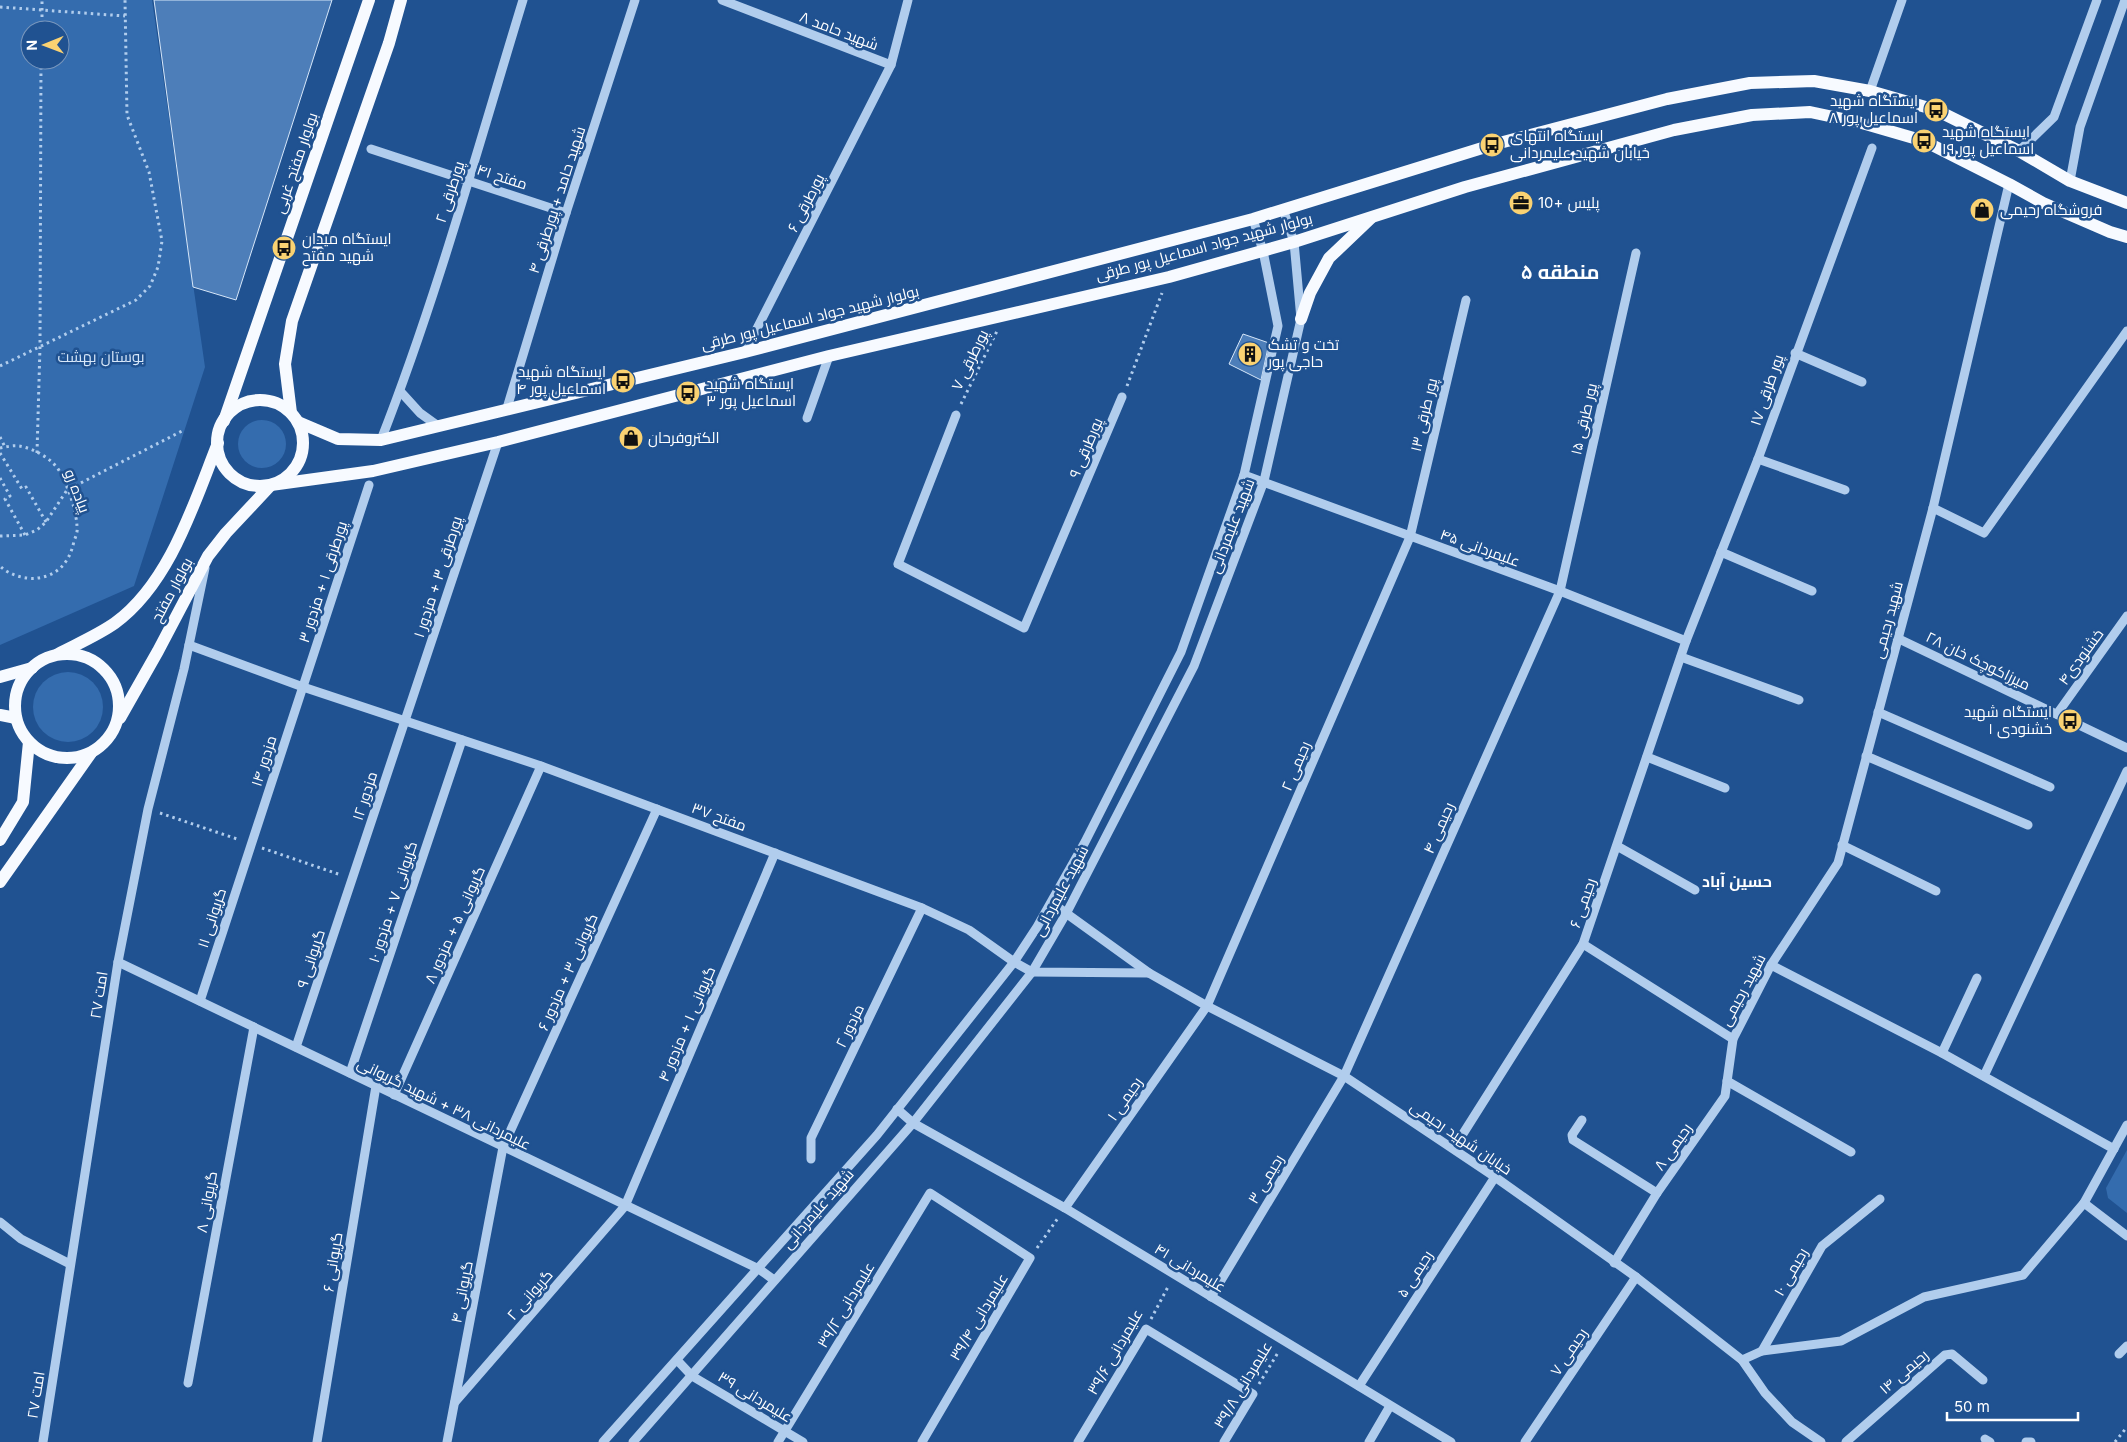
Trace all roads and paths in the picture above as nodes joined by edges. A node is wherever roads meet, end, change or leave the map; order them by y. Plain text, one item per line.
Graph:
1 (42, 0) edge
2 (125, 0) edge
3 (369, 0) edge
4 (400, 0) edge
5 (522, 0) edge
6 (635, 0) edge
7 (722, 0) edge
8 (908, 0) edge
9 (1902, 0) edge
10 (2096, 0) edge
11 (2125, 0) edge
12 (0, 7) edge
13 (42, 10) junction
14 (125, 16) junction
15 (42, 20) edge
16 (891, 65) junction
17 (41, 70) edge
18 (1870, 91) junction
19 (1872, 148) dead end
20 (371, 149) dead end
21 (2018, 151) junction
22 (468, 180) junction
23 (2070, 180) junction
24 (2009, 184) junction
25 (2127, 203) edge
26 (1283, 209) junction
27 (566, 213) junction
28 (1374, 215) junction
29 (1253, 219) junction
30 (2127, 237) edge
31 (1294, 242) junction
32 (1263, 251) junction
33 (1636, 253) dead end
34 (1169, 276) junction
35 (1466, 300) dead end
36 (1005, 315) junction
37 (1301, 320) junction
38 (2127, 331) edge
39 (40, 346) junction
40 (745, 352) junction
41 (1795, 354) junction
42 (829, 356) junction
43 (0, 366) edge
44 (1862, 382) dead end
45 (400, 391) junction
46 (1122, 397) joint
47 (507, 408) junction
48 (956, 414) joint
49 (294, 418) junction
50 (807, 418) dead end
51 (224, 421) junction
52 (438, 426) junction
53 (184, 430) dead end
54 (0, 437) edge
55 (380, 440) junction
56 (218, 442) junction
57 (498, 442) junction
58 (2, 447) edge
59 (0, 453) edge
60 (37, 453) junction
61 (1758, 458) junction
62 (1244, 475) junction
63 (0, 478) edge
64 (1264, 481) junction
65 (271, 485) junction
66 (369, 485) dead end
67 (67, 490) junction
68 (1845, 490) dead end
69 (1933, 508) junction
70 (46, 522) junction
71 (25, 535) junction
72 (0, 536) edge
73 (1410, 537) junction
74 (1721, 552) junction
75 (208, 556) junction
76 (0, 566) edge
77 (1560, 591) junction
78 (1812, 591) dead end
79 (2127, 616) edge
80 (1897, 638) junction
81 (1686, 641) junction
82 (189, 645) junction
83 (56, 655) junction
84 (1681, 657) junction
85 (32, 668) junction
86 (0, 677) edge
87 (303, 687) junction
88 (1799, 700) dead end
89 (1878, 712) junction
90 (2057, 714) junction
91 (0, 715) edge
92 (16, 718) junction
93 (405, 721) junction
94 (118, 722) junction
95 (462, 740) junction
96 (29, 742) junction
97 (2127, 748) edge
98 (92, 753) junction
99 (1866, 756) junction
100 (1647, 757) junction
101 (541, 766) junction
102 (2127, 771) edge
103 (2050, 787) dead end
104 (1725, 788) dead end
105 (148, 809) junction
106 (657, 809) junction
107 (2028, 825) dead end
108 (0, 840) edge
109 (251, 844) junction
110 (1842, 845) junction
111 (1617, 846) junction
112 (775, 853) junction
113 (352, 879) junction
114 (0, 882) edge
115 (1695, 890) dead end
116 (1936, 891) dead end
117 (1052, 903) junction
118 (922, 908) junction
119 (1067, 912) junction
120 (1583, 944) junction
121 (118, 962) junction
122 (1014, 962) junction
123 (1771, 965) junction
124 (1032, 972) junction
125 (1149, 973) junction
126 (1977, 978) dead end
127 (200, 1001) junction
128 (1207, 1006) junction
129 (254, 1027) junction
130 (1733, 1039) junction
131 (296, 1047) junction
132 (1942, 1053) junction
133 (350, 1074) junction
134 (1344, 1076) junction
135 (1984, 1076) junction
136 (1727, 1081) junction
137 (376, 1086) junction
138 (394, 1095) junction
139 (897, 1109) junction
140 (1582, 1120) dead end
141 (912, 1123) junction
142 (2127, 1126) edge
143 (504, 1147) junction
144 (1454, 1148) junction
145 (2114, 1149) junction
146 (1851, 1152) dead end
147 (811, 1159) dead end
148 (1495, 1177) junction
149 (1657, 1193) junction
150 (1880, 1199) dead end
151 (2084, 1203) junction
152 (625, 1206) junction
153 (1065, 1208) junction
154 (0, 1222) edge
155 (2127, 1236) edge
156 (1030, 1258) junction
157 (1614, 1263) junction
158 (70, 1264) junction
159 (759, 1269) junction
160 (1174, 1274) junction
161 (1636, 1277) junction
162 (774, 1280) junction
163 (1211, 1297) junction
164 (1146, 1329) junction
165 (1285, 1342) junction
166 (2127, 1346) edge
167 (1762, 1351) junction
168 (2119, 1354) dead end
169 (676, 1360) junction
170 (1742, 1360) junction
171 (692, 1376) junction
172 (1983, 1380) dead end
173 (188, 1383) dead end
174 (1358, 1386) junction
175 (1253, 1394) junction
176 (455, 1402) junction
177 (1390, 1406) junction
178 (2127, 1427) edge
179 (785, 1431) junction
180 (43, 1442) edge
181 (317, 1442) edge
182 (448, 1442) edge
183 (603, 1442) edge
184 (634, 1442) edge
185 (778, 1442) edge
186 (803, 1442) edge
187 (922, 1442) edge
188 (1078, 1442) edge
189 (1224, 1442) edge
190 (1370, 1442) edge
191 (1451, 1442) edge
192 (1525, 1442) edge
193 (1821, 1442) edge
194 (1846, 1442) edge
195 (2026, 1442) edge
196 (2031, 1442) edge
197 (2115, 1442) edge

1 - 13 path
2 - 14 path
3 - 51 main road, بولوار مفتح غربی
4 - 49 main road
5 - 22 street, پورطرقی ۲
6 - 27 street, شهید حامد + پورطرقی ۴
7 - 16 street, شهید حامد ۸
8 - 16 street, پورطرقی ۶
9 - 18 street
10 - 21 street
11 - 23 street
12 - 13 path
13 - 14 path
13 - 15 path
14 - 39 path
16 - 40 street, پورطرقی ۶
17 - 39 path
18 - 21 main road, بولوار شهید جواد اسماعیل پور طرقی
18 - 26 main road, بولوار شهید جواد اسماعیل پور طرقی
19 - 41 street, پور طرقی ۱۷
20 - 22 street, مفتح ۴۱
21 - 23 main road, بولوار شهید جواد اسماعیل پور طرقی
22 - 27 street, مفتح ۴۱
22 - 45 street, پورطرقی ۲
23 - 25 main road, بولوار شهید جواد اسماعیل پور طرقی
24 - 28 main road, بولوار شهید جواد اسماعیل پور طرقی
24 - 30 main road, بولوار شهید جواد اسماعیل پور طرقی
24 - 69 street, شهید رحیمی
26 - 29 main road, بولوار شهید جواد اسماعیل پور طرقی
26 - 31 street, شهید علیمردانی
27 - 47 street, شهید حامد + پورطرقی ۴
28 - 31 main road, بولوار شهید جواد اسماعیل پور طرقی
28 - 37 main road
29 - 32 street, شهید علیمردانی
29 - 40 main road, بولوار شهید جواد اسماعیل پور طرقی
31 - 32 main road, بولوار شهید جواد اسماعیل پور طرقی
31 - 37 street, شهید علیمردانی
32 - 34 main road, بولوار شهید جواد اسماعیل پور طرقی
32 - 62 street, شهید علیمردانی
33 - 77 street, پور طرقی ۱۵
34 - 36 main road, بولوار شهید جواد اسماعیل پور طرقی
34 - 46 path
35 - 73 street, پور طرقی ۱۳
36 - 42 main road, بولوار شهید جواد اسماعیل پور طرقی
36 - 48 path, پورطرقی ۷
37 - 64 street, شهید علیمردانی
38 - 69 street
39 - 43 path
39 - 60 path
40 - 47 main road, بولوار شهید جواد اسماعیل پور طرقی
41 - 44 street
41 - 61 street, پور طرقی ۱۷
42 - 50 street
42 - 57 main road, بولوار شهید جواد اسماعیل پور طرقی
45 - 52 street
45 - 55 street, پورطرقی ۲
46 - 48 street, پورطرقی ۹
47 - 52 main road, بولوار شهید جواد اسماعیل پور طرقی
49 - 51 main road
49 - 55 main road, بولوار شهید جواد اسماعیل پور طرقی
49 - 65 main road
51 - 56 main road
52 - 55 main road, بولوار شهید جواد اسماعیل پور طرقی
53 - 67 path
54 - 58 path, پیاده رو
56 - 65 main road
56 - 83 main road, بولوار مفتح
57 - 65 main road, بولوار شهید جواد اسماعیل پور طرقی
57 - 93 street, پورطرقی ۳ + مزدور ۱
58 - 60 path, پیاده رو
59 - 70 path
60 - 67 path, پیاده رو
61 - 68 street
61 - 74 street, پور طرقی ۱۷
62 - 64 street, علیمردانی ۴۵
62 - 117 street, شهید علیمردانی
63 - 71 path
64 - 73 street, علیمردانی ۴۵
64 - 119 street, شهید علیمردانی
65 - 75 main road, بولوار مفتح
66 - 87 street, پورطرقی ۱ + مزدور ۳
67 - 70 path
67 - 76 path, پیاده رو
69 - 80 street, شهید رحیمی
70 - 71 path
71 - 72 path
73 - 77 street, علیمردانی ۴۵
73 - 128 street, رحیمی ۲
74 - 78 street
74 - 81 street, پور طرقی ۱۷
75 - 82 street, امت ۲۷
75 - 94 main road, بولوار مفتح
77 - 81 street, علیمردانی ۴۵
77 - 134 street, رحیمی ۴
79 - 90 street, خشنودی۴
80 - 89 street, شهید رحیمی
80 - 90 street, میرزاکوچک خان ۲۸
81 - 84 street, رحیمی ۶
82 - 87 street, مفتح ۳۷
82 - 105 street, امت ۲۷
83 - 85 main road
83 - 94 main road
84 - 88 street
84 - 100 street, رحیمی ۶
85 - 86 main road
85 - 92 main road
87 - 93 street, مفتح ۳۷
87 - 109 street, مزدور ۱۴
89 - 99 street, شهید رحیمی
89 - 103 street
90 - 97 street, میرزاکوچک خان ۲۸
91 - 92 main road
92 - 96 main road
93 - 95 street, مفتح ۳۷
93 - 113 street, مزدور ۱۲
94 - 98 main road
95 - 101 street, مفتح ۳۷
95 - 133 street, گریوانی ۷ + مزدور ۱۰
96 - 98 main road
96 - 108 main road
98 - 114 main road
99 - 107 street
99 - 110 street, شهید رحیمی
100 - 104 street
100 - 111 street, رحیمی ۶
101 - 106 street, مفتح ۳۷
101 - 138 street, گریوانی ۵ + مزدور ۸
102 - 135 street
105 - 109 path
105 - 121 street, امت ۲۷
106 - 112 street, مفتح ۳۷
106 - 143 street, گریوانی ۳ + مزدور ۶
109 - 113 path
109 - 127 street, گریوانی ۱۱
110 - 116 street
110 - 123 street, شهید رحیمی
111 - 115 street
111 - 120 street, رحیمی ۶
112 - 118 street, مفتح ۳۷
112 - 152 street, گریوانی ۱ + مزدور ۴
113 - 131 street, گریوانی ۹
117 - 119 street, خیابان شهید رحیمی
117 - 122 street, شهید علیمردانی
118 - 122 street, مفتح ۳۷
118 - 147 street, مزدور ۲
119 - 124 street, شهید علیمردانی
119 - 125 street, خیابان شهید رحیمی
120 - 130 street
120 - 144 street, رحیمی ۶
121 - 127 street, علیمردانی ۳۸ + شهید گریوانی
121 - 158 street, امت ۲۷
122 - 124 street, مفتح ۳۷
122 - 139 street, شهید علیمردانی
123 - 130 street, شهید رحیمی
123 - 132 street
124 - 125 street
124 - 141 street, شهید علیمردانی
125 - 128 street, خیابان شهید رحیمی
126 - 132 street
127 - 129 street, علیمردانی ۳۸ + شهید گریوانی
128 - 134 street, خیابان شهید رحیمی
128 - 153 street, رحیمی ۱
129 - 131 street, علیمردانی ۳۸ + شهید گریوانی
129 - 173 street, گریوانی ۸
130 - 136 street, رحیمی ۸
131 - 133 street, علیمردانی ۳۸ + شهید گریوانی
132 - 135 street
133 - 137 street, علیمردانی ۳۸ + شهید گریوانی
134 - 144 street, خیابان شهید رحیمی
134 - 163 street, رحیمی ۳
135 - 145 street
136 - 146 street
136 - 149 street, رحیمی ۸
137 - 138 street, علیمردانی ۳۸ + شهید گریوانی
137 - 181 street, گریوانی ۶
138 - 143 street, علیمردانی ۳۸ + شهید گریوانی
139 - 141 street, علیمردانی ۴۱
139 - 159 street, شهید علیمردانی
140 - 149 street
141 - 153 street, علیمردانی ۴۱
141 - 162 street, شهید علیمردانی
142 - 145 street
143 - 152 street, علیمردانی ۳۸ + شهید گریوانی
143 - 176 street, گریوانی ۴
144 - 148 street, خیابان شهید رحیمی
145 - 151 street
148 - 157 street, خیابان شهید رحیمی
148 - 174 street, رحیمی ۵
149 - 157 street, رحیمی ۸
150 - 167 street, رحیمی ۱۰
151 - 155 street
151 - 167 street
152 - 159 street, علیمردانی ۳۸ + شهید گریوانی
152 - 176 street, گریوانی ۲
153 - 156 path
153 - 160 street, علیمردانی ۴۱
154 - 158 street
156 - 179 street, علیمردانی ۳۹/۲
156 - 187 street, علیمردانی ۳۹/۴
157 - 161 street, خیابان شهید رحیمی
158 - 180 street, امت ۲۷
159 - 162 street, علیمردانی ۳۸ + شهید گریوانی
159 - 169 street, شهید علیمردانی
160 - 163 street, علیمردانی ۴۱
160 - 164 path, علیمردانی ۳۹/۶
161 - 170 street, خیابان شهید رحیمی
161 - 192 street, رحیمی ۷
162 - 171 street, شهید علیمردانی
163 - 165 street, علیمردانی ۴۱
164 - 175 street
164 - 188 street, علیمردانی ۳۹/۶
165 - 174 street, علیمردانی ۴۱
165 - 175 path, علیمردانی ۳۹/۸
166 - 168 street
167 - 170 street
169 - 171 street, علیمردانی ۳۹
169 - 183 street, شهید علیمردانی
170 - 193 street, خیابان شهید رحیمی
171 - 179 street, علیمردانی ۳۹
171 - 184 street, شهید علیمردانی
172 - 194 street, رحیمی ۱۴
174 - 177 street, علیمردانی ۴۱
175 - 189 street, علیمردانی ۳۹/۸
176 - 182 street, گریوانی ۴
177 - 190 street
177 - 191 street, علیمردانی ۴۱
178 - 197 path
179 - 185 street, علیمردانی ۳۹/۲
179 - 186 street, علیمردانی ۳۹
195 - 196 street

